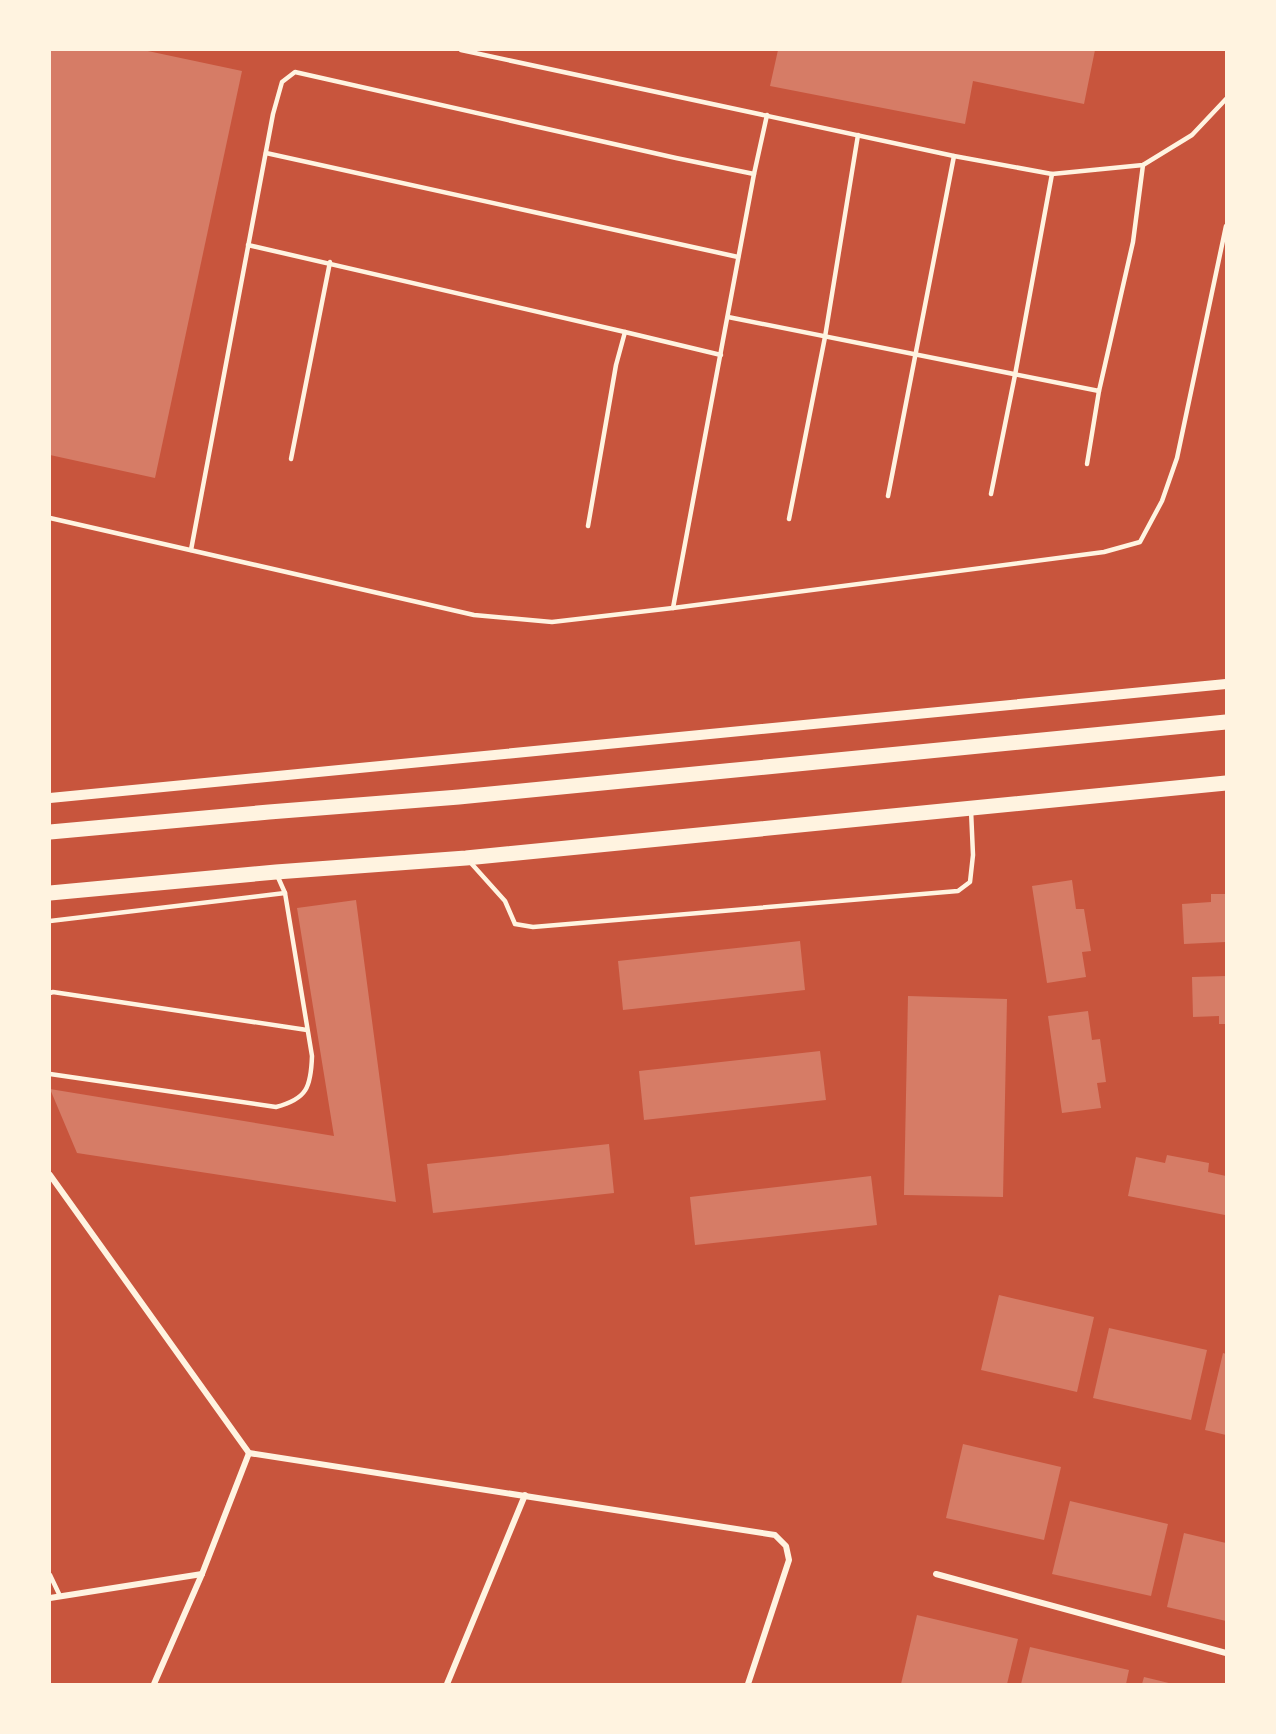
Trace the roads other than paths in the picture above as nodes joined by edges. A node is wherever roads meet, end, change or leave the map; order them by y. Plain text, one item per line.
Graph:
1 (461, 50) edge
2 (494, 50) edge
3 (493, 56) junction
4 (1227, 99) edge
5 (767, 115) junction
6 (858, 135) junction
7 (266, 153) junction
8 (954, 156) junction
9 (1143, 165) junction
10 (754, 174) junction
11 (1052, 174) junction
12 (1227, 226) edge
13 (249, 245) junction
14 (738, 257) junction
15 (330, 262) junction
16 (728, 318) junction
17 (625, 332) junction
18 (825, 337) junction
19 (721, 355) junction
20 (916, 355) junction
21 (1015, 375) junction
22 (1099, 391) junction
23 (291, 459) dead end
24 (1087, 464) dead end
25 (991, 494) dead end
26 (888, 496) dead end
27 (50, 518) edge
28 (789, 519) dead end
29 (588, 526) dead end
30 (191, 550) junction
31 (673, 608) junction
32 (1227, 684) edge
33 (1227, 722) edge
34 (1227, 783) edge
35 (50, 798) edge
36 (970, 807) junction
37 (50, 832) edge
38 (466, 858) junction
39 (276, 872) junction
40 (50, 893) edge
41 (285, 893) junction
42 (50, 921) edge
43 (50, 993) edge
44 (307, 1030) junction
45 (50, 1074) edge
46 (50, 1175) edge
47 (249, 1453) junction
48 (525, 1495) junction
49 (202, 1574) junction
50 (936, 1574) dead end
51 (50, 1575) edge
52 (60, 1596) junction
53 (50, 1598) edge
54 (1227, 1653) edge
55 (154, 1684) edge
56 (447, 1684) edge
57 (748, 1684) edge

1 - 3 lane
2 - 3 lane
3 - 5 lane
4 - 9 lane
5 - 6 lane
5 - 10 lane
6 - 8 lane
6 - 18 lane
7 - 10 lane
7 - 13 lane
7 - 14 lane
8 - 11 lane
8 - 20 lane
9 - 11 lane
9 - 22 lane
10 - 14 lane
11 - 21 lane
12 - 31 lane
13 - 15 lane
13 - 30 lane
14 - 16 lane
15 - 17 lane
15 - 23 lane
16 - 18 lane
16 - 19 lane
17 - 19 lane
17 - 29 lane
18 - 20 lane
18 - 28 lane
19 - 31 lane
20 - 21 lane
20 - 26 lane
21 - 22 lane
21 - 25 lane
22 - 24 lane
27 - 30 lane
30 - 31 lane
32 - 35 street
33 - 37 main road
34 - 36 main road
36 - 38 main road
36 - 38 lane
38 - 39 main road
39 - 40 main road
39 - 41 lane
41 - 42 lane
41 - 44 lane
43 - 44 lane
44 - 45 lane
46 - 47 street
47 - 48 street
47 - 49 street
48 - 56 street
48 - 57 street
49 - 52 street
49 - 55 street
50 - 54 street
51 - 52 lane
52 - 53 street

